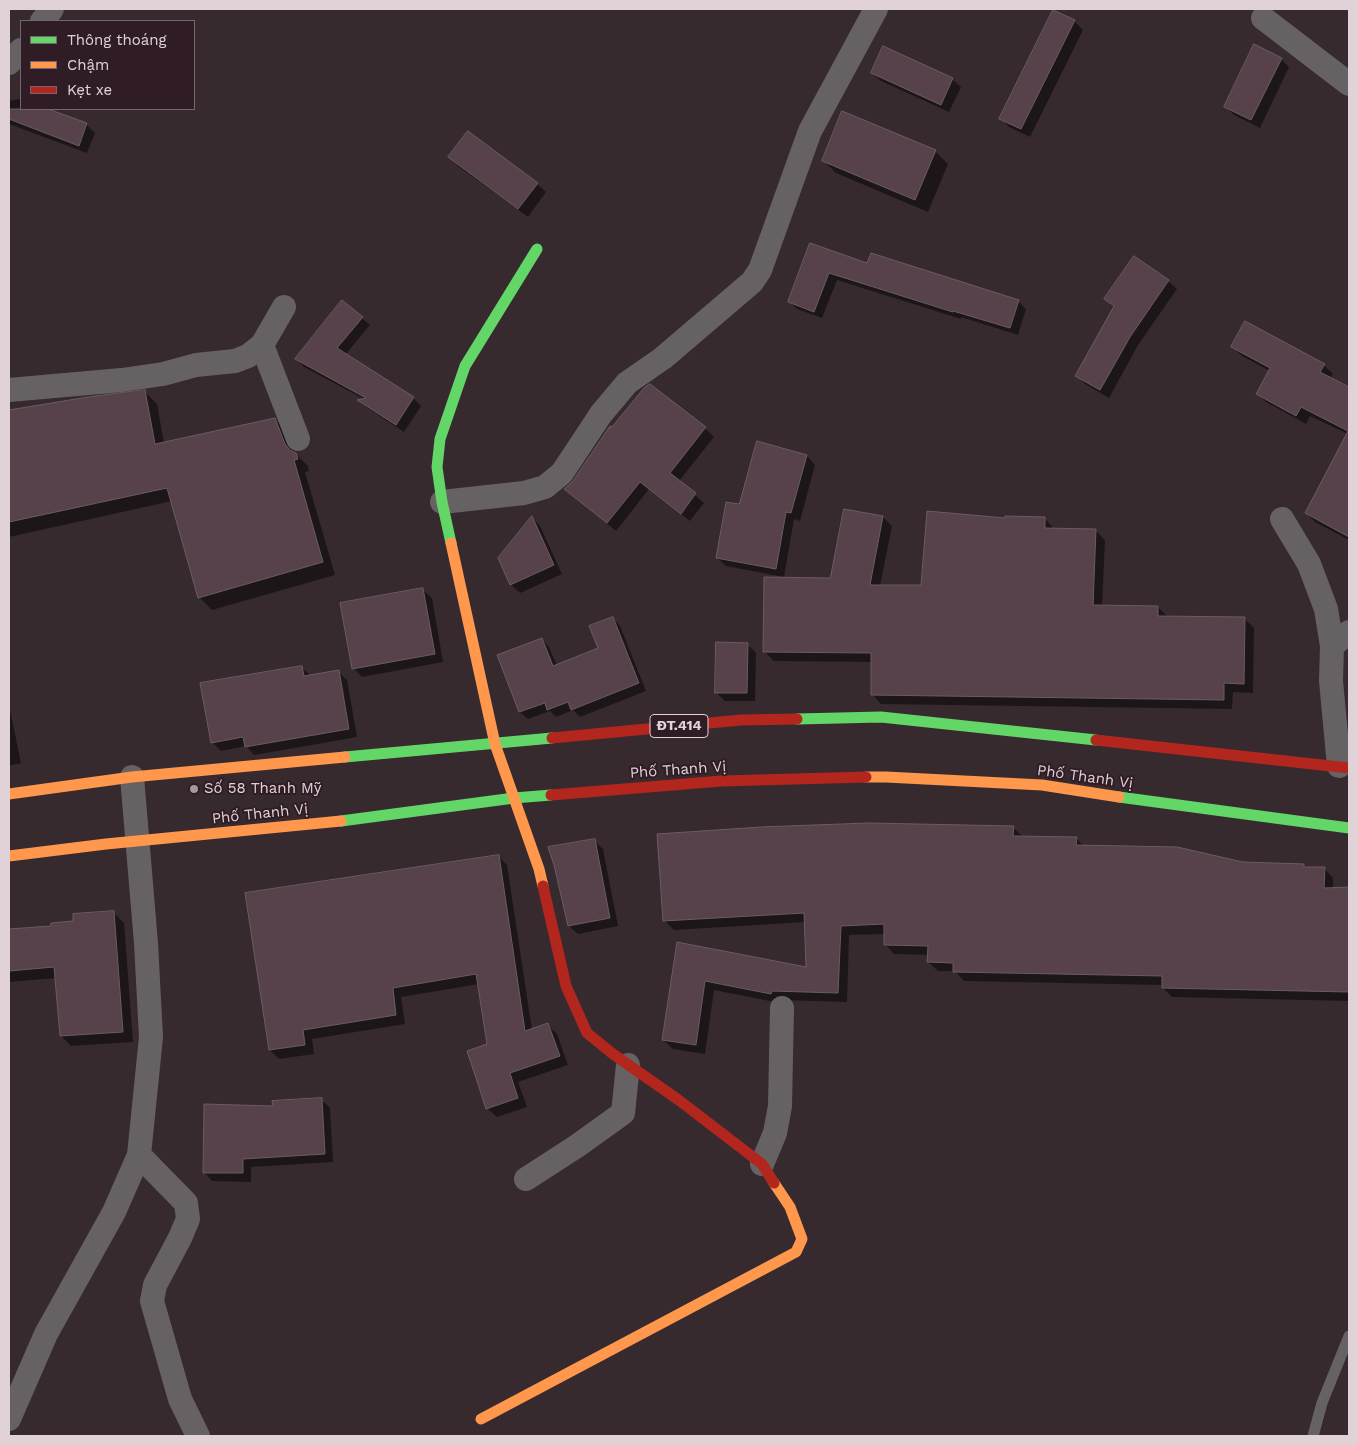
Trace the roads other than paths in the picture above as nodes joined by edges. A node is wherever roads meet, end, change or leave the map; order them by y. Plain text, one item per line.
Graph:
1 (52, 9) edge
2 (876, 9) edge
3 (1263, 18) dead end
4 (43, 20) edge
5 (20, 51) edge
6 (9, 63) edge
7 (1349, 84) edge
8 (538, 249) dead end
9 (284, 307) dead end
10 (262, 345) junction
11 (9, 390) edge
12 (298, 439) dead end
13 (442, 502) junction
14 (1282, 519) dead end
15 (1341, 639) edge
16 (495, 744) junction
17 (1344, 767) edge
18 (132, 778) junction
19 (9, 794) edge
20 (514, 798) junction
21 (1349, 828) edge
22 (137, 841) junction
23 (9, 856) edge
24 (782, 1008) dead end
25 (628, 1065) junction
26 (139, 1155) junction
27 (762, 1164) junction
28 (526, 1179) dead end
29 (1349, 1336) edge
30 (9, 1419) edge
31 (481, 1419) dead end
32 (198, 1436) edge
33 (1313, 1436) edge

1 - 4 street
2 - 13 street
3 - 7 street
5 - 6 street
8 - 13 main road
9 - 10 street
10 - 11 street
10 - 12 street
13 - 16 main road
14 - 15 street
15 - 17 street
16 - 17 main road, ĐT.414
16 - 18 main road, ĐT.414
16 - 20 main road
18 - 19 main road, ĐT.414
18 - 22 street
20 - 21 main road, Phố Thanh Vị
20 - 22 main road, Phố Thanh Vị
20 - 25 main road
22 - 23 main road, Phố Thanh Vị
22 - 26 street
24 - 27 street
25 - 27 main road
25 - 28 street
26 - 30 street
26 - 32 street
27 - 31 main road
29 - 33 lane

